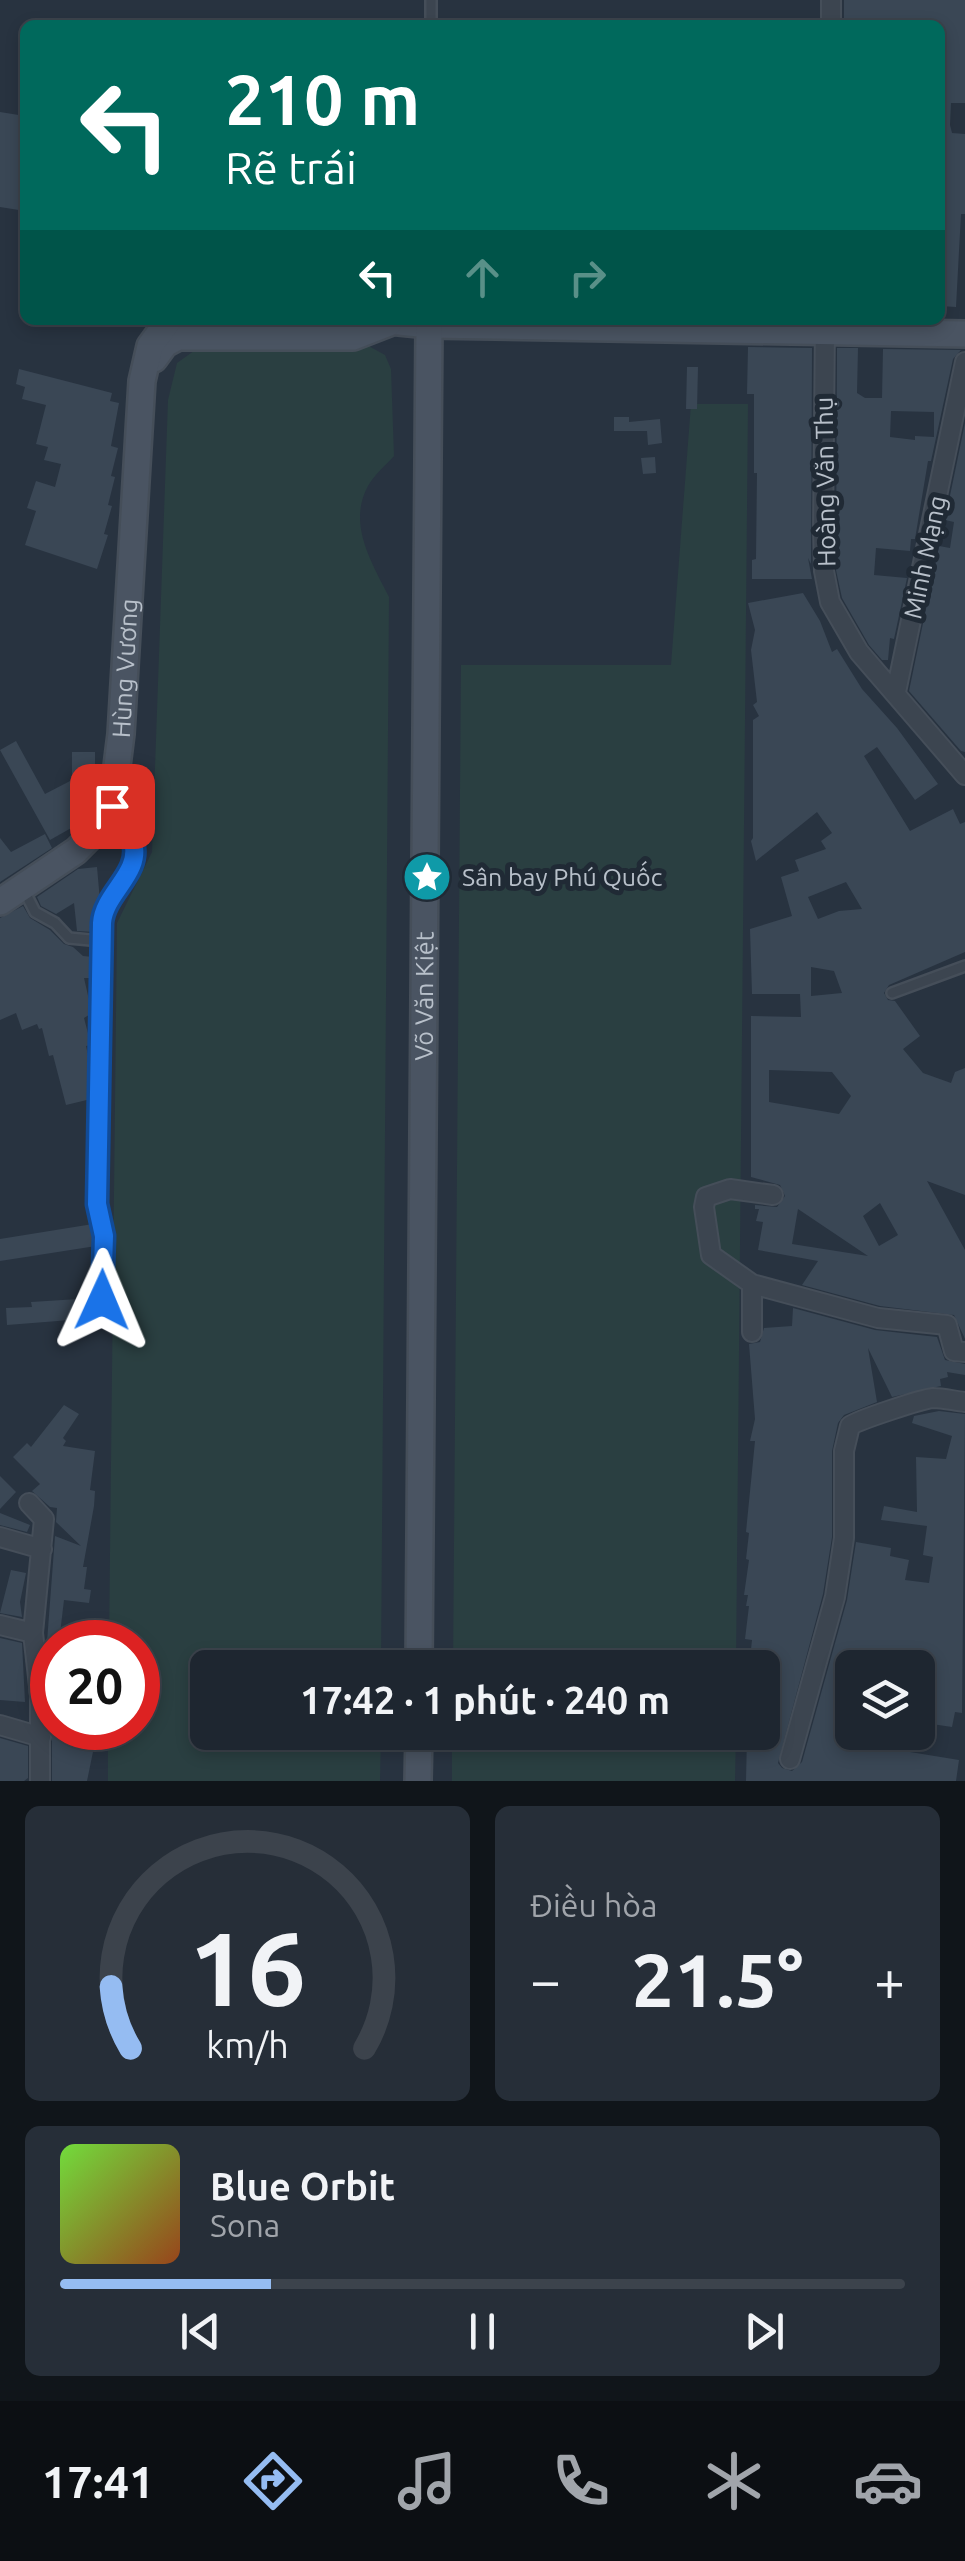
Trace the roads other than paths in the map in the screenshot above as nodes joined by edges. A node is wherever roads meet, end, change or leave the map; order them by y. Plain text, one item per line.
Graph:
1 (165, 325) edge
2 (378, 325) edge
3 (429, 325) edge
4 (825, 325) edge
5 (965, 334) edge
6 (965, 362) edge
7 (142, 382) junction
8 (896, 692) junction
9 (965, 776) edge
10 (112, 806) junction
11 (11, 895) edge
12 (101, 941) junction
13 (965, 966) edge
14 (892, 993) dead end
15 (772, 1195) dead end
16 (752, 1284) junction
17 (102, 1300) dead end
18 (752, 1332) dead end
19 (965, 1352) edge
20 (965, 1402) edge
21 (29, 1503) dead end
22 (0, 1537) edge
23 (42, 1550) junction
24 (34, 1620) edge
25 (0, 1625) edge
26 (30, 1632) edge
27 (419, 1650) edge
28 (0, 1725) edge
29 (30, 1734) edge
30 (41, 1750) edge
31 (418, 1750) edge
32 (790, 1759) dead end
33 (40, 1781) edge
34 (418, 1781) edge

1 - 7 main road, Hùng Vương
2 - 7 main road
3 - 27 main road, Võ Văn Kiệt
4 - 5 main road
4 - 8 street, Hoàng Văn Thụ
6 - 8 street, Minh Mạng
7 - 10 main road, Hùng Vương
8 - 9 street, Hoàng Văn Thụ
10 - 11 main road
10 - 12 lane
11 - 12 lane
12 - 17 lane
13 - 14 lane
15 - 16 street
16 - 18 street
16 - 19 street
20 - 32 street
21 - 23 street
22 - 23 street
23 - 24 street
25 - 26 street
28 - 29 street
30 - 33 street
31 - 34 main road

